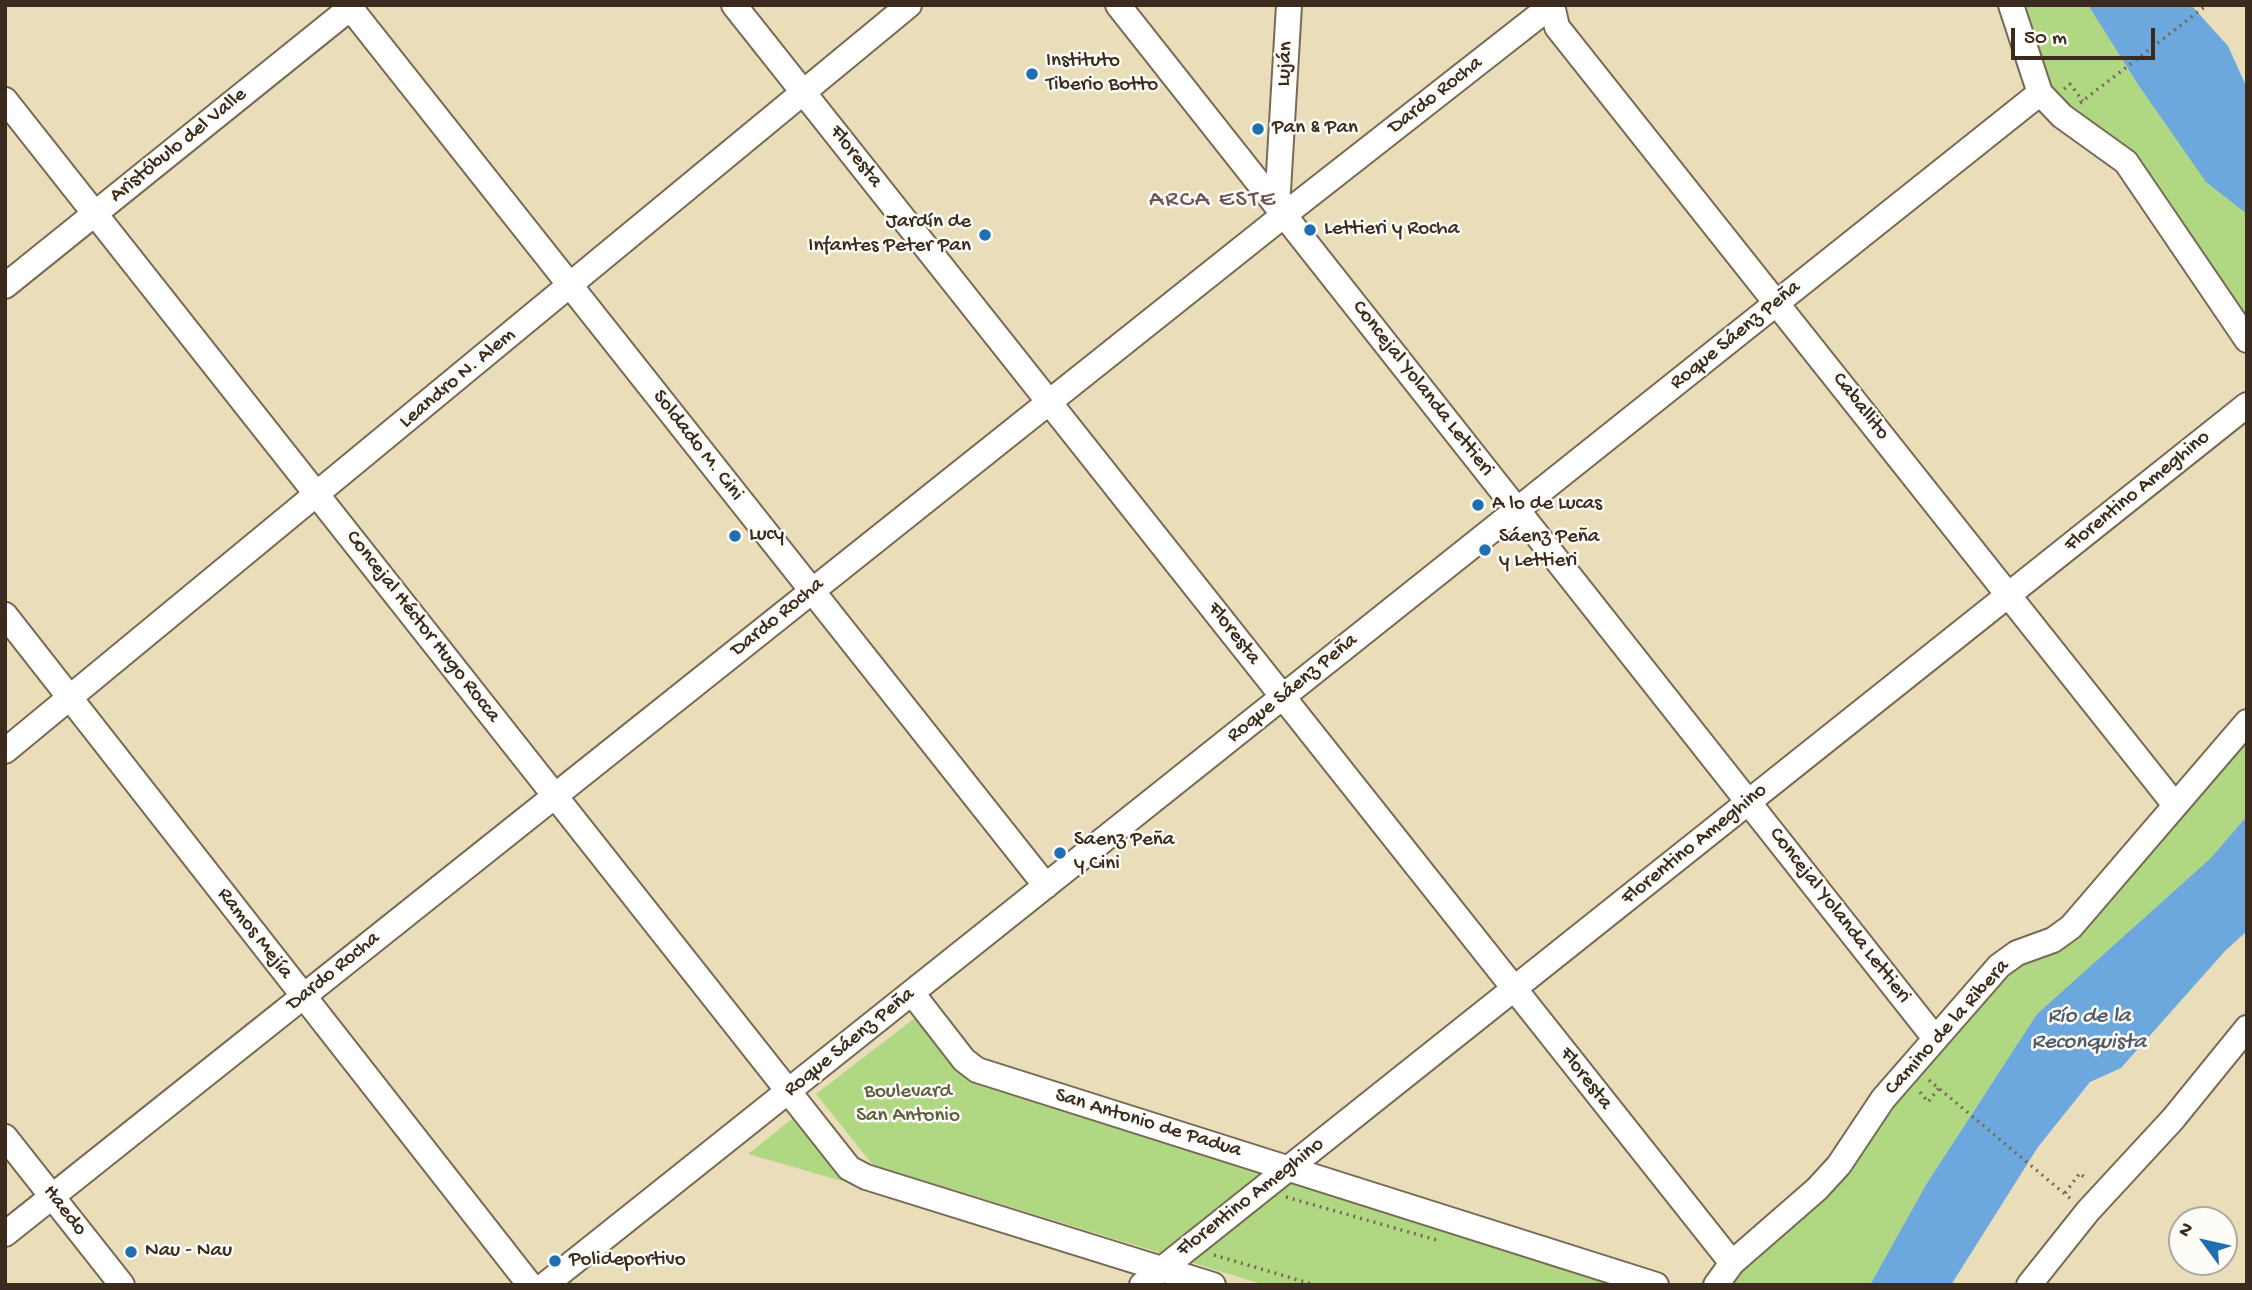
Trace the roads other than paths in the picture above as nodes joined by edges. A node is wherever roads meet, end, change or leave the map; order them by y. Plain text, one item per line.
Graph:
1 (734, 5) edge
2 (909, 5) edge
3 (1118, 5) edge
4 (1289, 5) edge
5 (1552, 5) edge
6 (2011, 5) edge
7 (351, 6) edge
8 (804, 92) junction
9 (2040, 93) junction
10 (5, 100) edge
11 (1281, 211) junction
12 (95, 214) junction
13 (5, 286) edge
14 (571, 286) junction
15 (1778, 303) junction
16 (2247, 340) edge
17 (1049, 402) junction
18 (2247, 405) edge
19 (318, 495) junction
20 (1518, 510) junction
21 (812, 591) junction
22 (2009, 595) junction
23 (5, 615) edge
24 (72, 697) junction
25 (1283, 697) junction
26 (2247, 722) edge
27 (5, 751) edge
28 (556, 795) junction
29 (1749, 802) junction
30 (2175, 805) junction
31 (1046, 886) junction
32 (1514, 989) junction
33 (912, 993) junction
34 (302, 997) junction
35 (2245, 1032) edge
36 (1934, 1037) junction
37 (789, 1090) junction
38 (5, 1137) edge
39 (1290, 1168) junction
40 (52, 1196) junction
41 (5, 1234) edge
42 (1732, 1263) junction
43 (1161, 1269) junction
44 (122, 1285) edge
45 (530, 1285) edge
46 (545, 1285) edge
47 (1142, 1285) edge
48 (1213, 1285) edge
49 (1656, 1285) edge
50 (1717, 1285) edge
51 (2029, 1285) edge

1 - 8 street, Floresta
2 - 8 street, Leandro N. Alem
3 - 11 street, Concejal Yolanda Lettieri
4 - 11 street, Luján
5 - 11 street, Dardo Rocha
5 - 15 street, Caballito
6 - 9 street
7 - 12 street, Aristóbulo del Valle
7 - 14 street, Soldado M. Cini
8 - 14 street, Leandro N. Alem
8 - 17 street, Floresta
9 - 15 street, Roque Sáenz Peña
9 - 16 street
10 - 12 street, Concejal Héctor Hugo Rocca
11 - 17 street, Dardo Rocha
11 - 20 street, Concejal Yolanda Lettieri
12 - 13 street, Aristóbulo del Valle
12 - 19 street, Concejal Héctor Hugo Rocca
14 - 19 street, Leandro N. Alem
14 - 21 street, Soldado M. Cini
15 - 20 street, Roque Sáenz Peña
15 - 22 street, Caballito
17 - 21 street, Dardo Rocha
17 - 25 street, Floresta
18 - 22 street, Florentino Ameghino
19 - 24 street, Leandro N. Alem
19 - 28 street, Concejal Héctor Hugo Rocca
20 - 25 street, Roque Sáenz Peña
20 - 29 street, Concejal Yolanda Lettieri
21 - 28 street, Dardo Rocha
21 - 31 street, Soldado M. Cini
22 - 29 street, Florentino Ameghino
22 - 30 street, Caballito
23 - 24 street, Ramos Mejía
24 - 27 street, Leandro N. Alem
24 - 34 street, Ramos Mejía
25 - 31 street, Roque Sáenz Peña
25 - 32 street, Floresta
26 - 30 street, Camino de la Ribera
28 - 34 street, Dardo Rocha
28 - 37 street, Concejal Héctor Hugo Rocca
29 - 32 street, Florentino Ameghino
29 - 36 street, Concejal Yolanda Lettieri
30 - 36 street, Camino de la Ribera
31 - 33 street, Roque Sáenz Peña
32 - 39 street, Florentino Ameghino
32 - 42 street, Floresta
33 - 37 street, Roque Sáenz Peña
33 - 39 street, San Antonio de Padua
34 - 40 street, Dardo Rocha
34 - 45 street, Ramos Mejía
35 - 51 street
36 - 42 street, Camino de la Ribera
37 - 43 street, Concejal Héctor Hugo Rocca
37 - 46 street, Roque Sáenz Peña
38 - 40 street, Haedo
39 - 43 street, Florentino Ameghino
39 - 49 street, San Antonio de Padua
40 - 41 street, Dardo Rocha
40 - 44 street, Haedo
42 - 50 street, Camino de la Ribera
43 - 47 street, Florentino Ameghino
43 - 48 street

